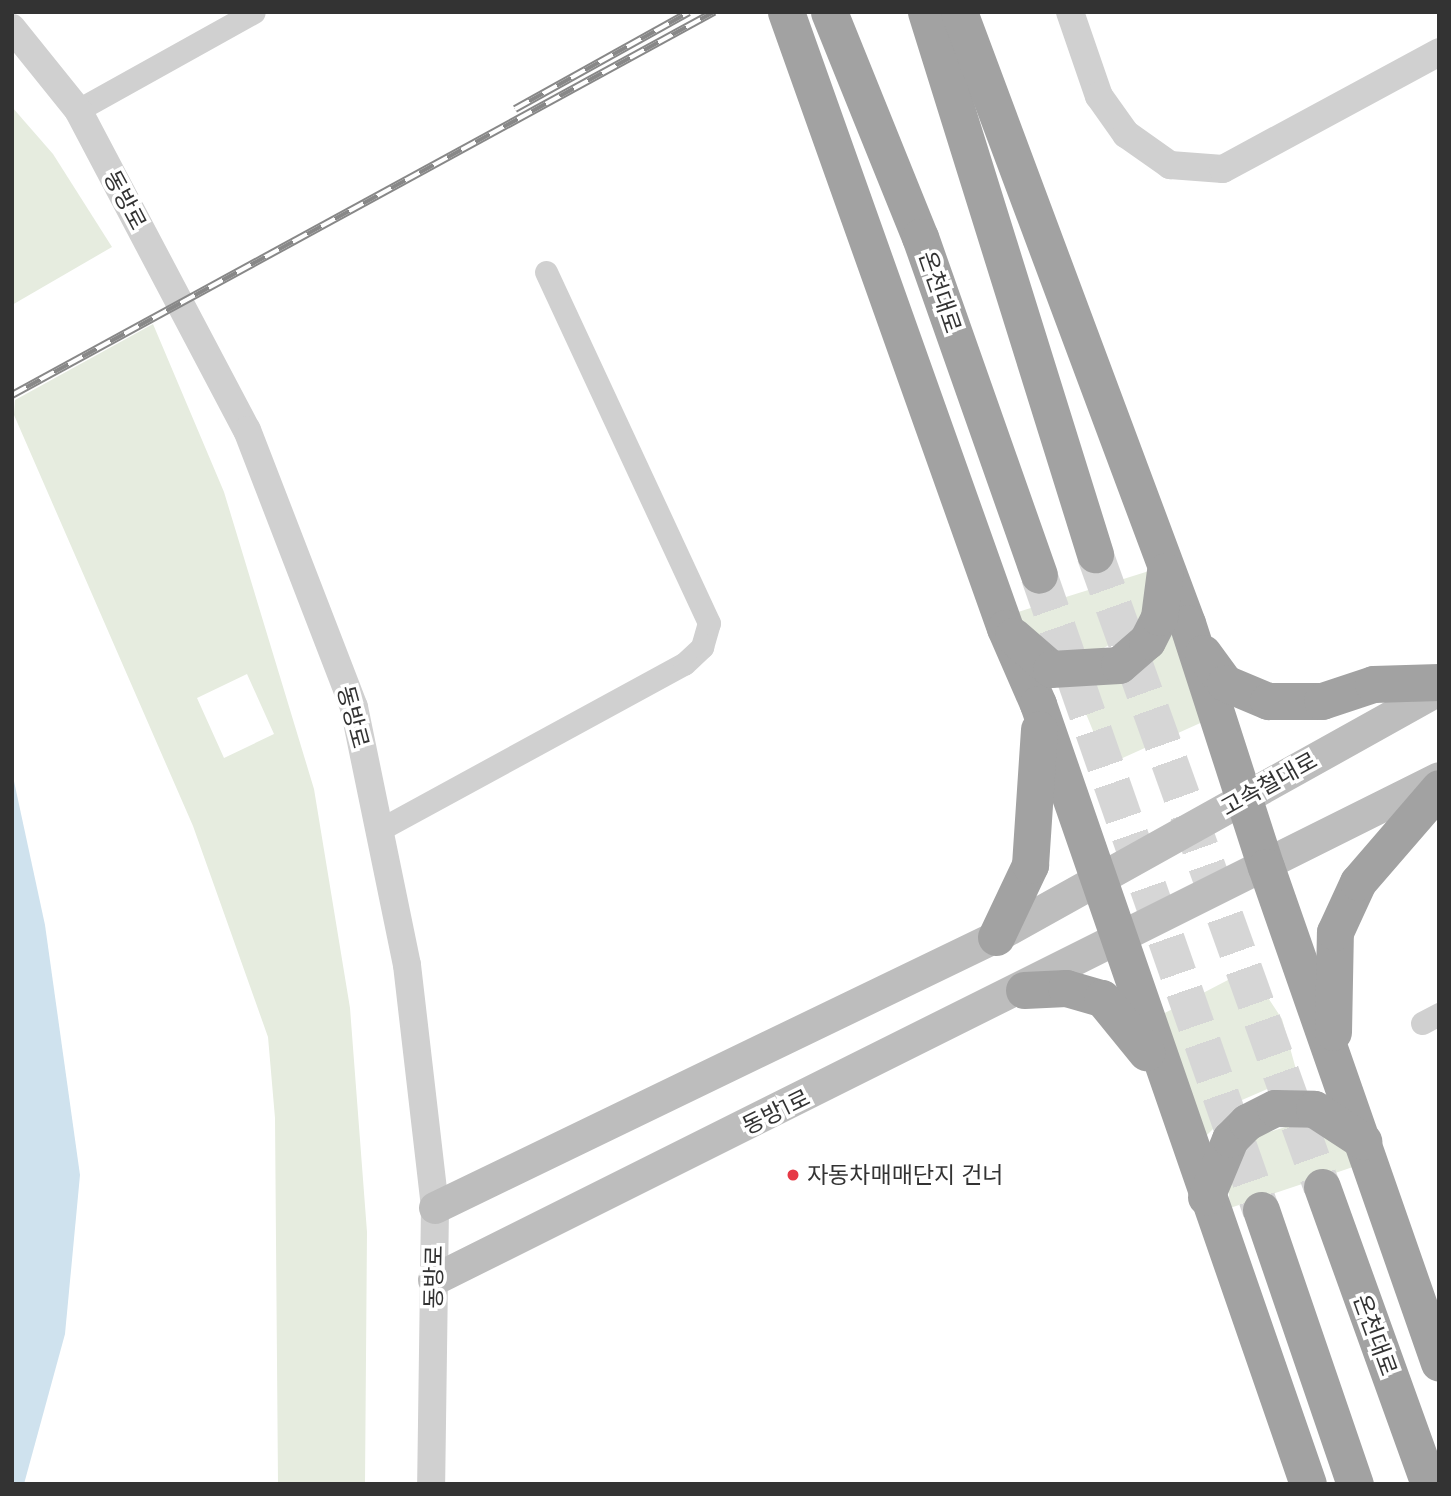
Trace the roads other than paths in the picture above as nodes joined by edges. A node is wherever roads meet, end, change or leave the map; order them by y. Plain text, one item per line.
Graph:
1 (254, 12) edge
2 (786, 12) edge
3 (829, 12) edge
4 (926, 12) edge
5 (959, 12) edge
6 (1070, 12) edge
7 (12, 28) edge
8 (1439, 52) edge
9 (78, 110) junction
10 (546, 272) dead end
11 (1095, 554) tunnel mouth
12 (1166, 565) junction
13 (1040, 575) tunnel mouth
14 (1187, 623) junction
15 (1005, 628) junction
16 (1439, 682) edge
17 (1439, 690) edge
18 (1038, 704) junction
19 (1439, 778) edge
20 (1439, 788) edge
21 (1244, 798) junction
22 (379, 831) junction
23 (1266, 867) junction
24 (1098, 878) junction
25 (996, 937) junction
26 (1117, 943) junction
27 (1024, 990) junction
28 (1336, 1072) junction
29 (1178, 1113) junction
30 (1363, 1141) junction
31 (1322, 1186) tunnel mouth
32 (1206, 1197) junction
33 (435, 1208) junction
34 (1261, 1210) tunnel mouth
35 (434, 1280) junction
36 (1439, 1363) edge
37 (431, 1484) edge
38 (1308, 1484) edge
39 (1355, 1484) edge
40 (1429, 1484) edge

1 - 9 street
2 - 15 highway
3 - 13 highway, 온천대로
4 - 11 highway
5 - 12 highway
6 - 8 street
7 - 9 street, 동방로
9 - 22 street, 동방로
10 - 22 street
12 - 14 highway
12 - 15 highway
14 - 16 highway
14 - 21 highway
15 - 18 highway
17 - 21 main road, 고속철대로
18 - 24 highway
18 - 25 highway
19 - 23 main road
20 - 28 highway
21 - 23 highway
21 - 24 main road, 고속철대로
22 - 33 street, 동방로
23 - 26 main road
23 - 28 highway
24 - 25 main road
24 - 26 highway
25 - 33 main road
26 - 27 main road, 동방1로
26 - 29 highway
27 - 29 highway
27 - 35 main road, 동방1로
28 - 30 highway
29 - 32 highway
30 - 32 highway
30 - 36 highway
31 - 40 highway, 온천대로
32 - 38 highway
33 - 35 street, 동방로
34 - 39 highway
35 - 37 street, 동방로

